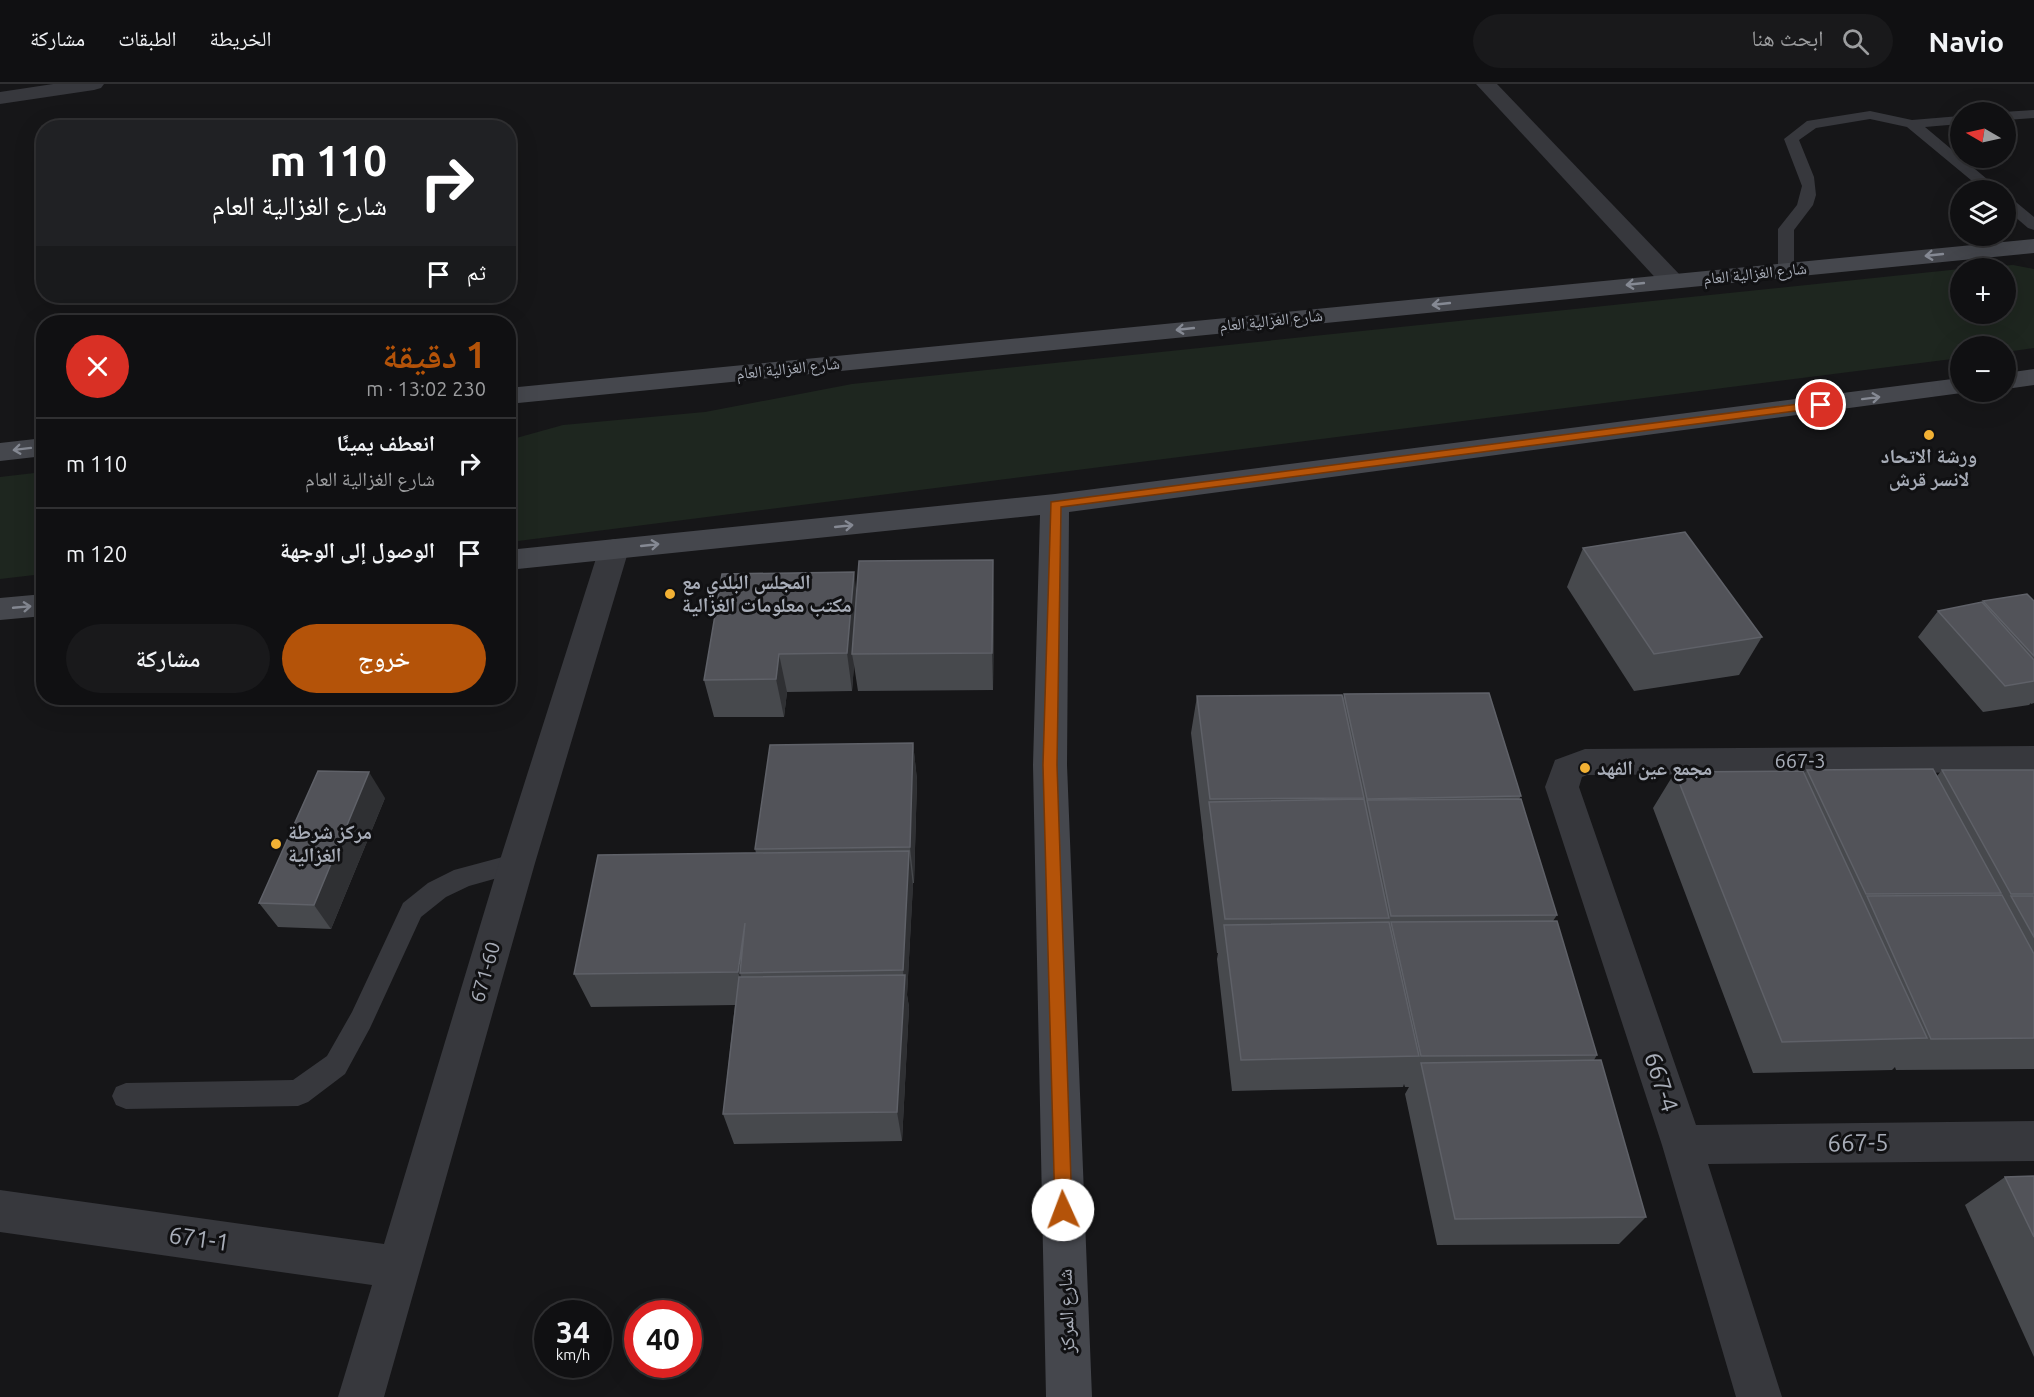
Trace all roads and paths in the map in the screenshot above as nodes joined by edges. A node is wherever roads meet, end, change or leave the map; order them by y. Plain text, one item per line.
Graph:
1 (94, 84) edge
2 (1486, 84) edge
3 (0, 98) edge
4 (2034, 114) edge
5 (2016, 115) edge
6 (1950, 121) edge
7 (1912, 124) junction
8 (1980, 180) edge
9 (2016, 210) edge
10 (2034, 225) edge
11 (2034, 246) edge
12 (2001, 249) junction
13 (2034, 255) edge
14 (1786, 270) junction
15 (1672, 281) junction
16 (2034, 377) edge
17 (2016, 380) edge
18 (1950, 387) edge
19 (553, 391) junction
20 (516, 395) edge
21 (516, 405) edge
22 (36, 448) edge
23 (0, 452) edge
24 (1055, 504) junction
25 (614, 549) junction
26 (516, 550) edge
27 (548, 556) junction
28 (516, 559) edge
29 (36, 606) edge
30 (0, 609) edge
31 (2034, 759) edge
32 (1567, 769) joint
33 (516, 863) junction
34 (126, 1095) dead end
35 (2034, 1142) edge
36 (1682, 1145) junction
37 (0, 1211) edge
38 (398, 1267) junction
39 (361, 1397) edge
40 (1069, 1397) edge
41 (1759, 1397) edge

1 - 3 street
2 - 15 street
4 - 5 lane
6 - 7 lane
7 - 8 lane
7 - 14 lane
9 - 10 lane
11 - 12 main road, شارع الغزالية العام
12 - 13 main road
12 -> 14 main road, شارع الغزالية العام
14 - 15 main road, شارع الغزالية العام
15 -> 19 main road, شارع الغزالية العام
16 - 17 main road
24 -> 18 main road
19 - 20 main road, شارع الغزالية العام
19 - 21 main road
22 -> 23 main road
25 -> 24 main road
24 - 40 main road, شارع المركز
25 - 27 main road
25 - 33 street, 671-60
26 - 27 main road
27 - 28 main road
30 -> 29 main road
31 - 32 street, 667-3
32 - 36 street, 667-4
33 - 34 lane
33 - 38 street, 671-60
35 - 36 street, 667-5
36 - 41 street, 667-4
37 - 38 street, 671-1
38 - 39 street, 671-60

